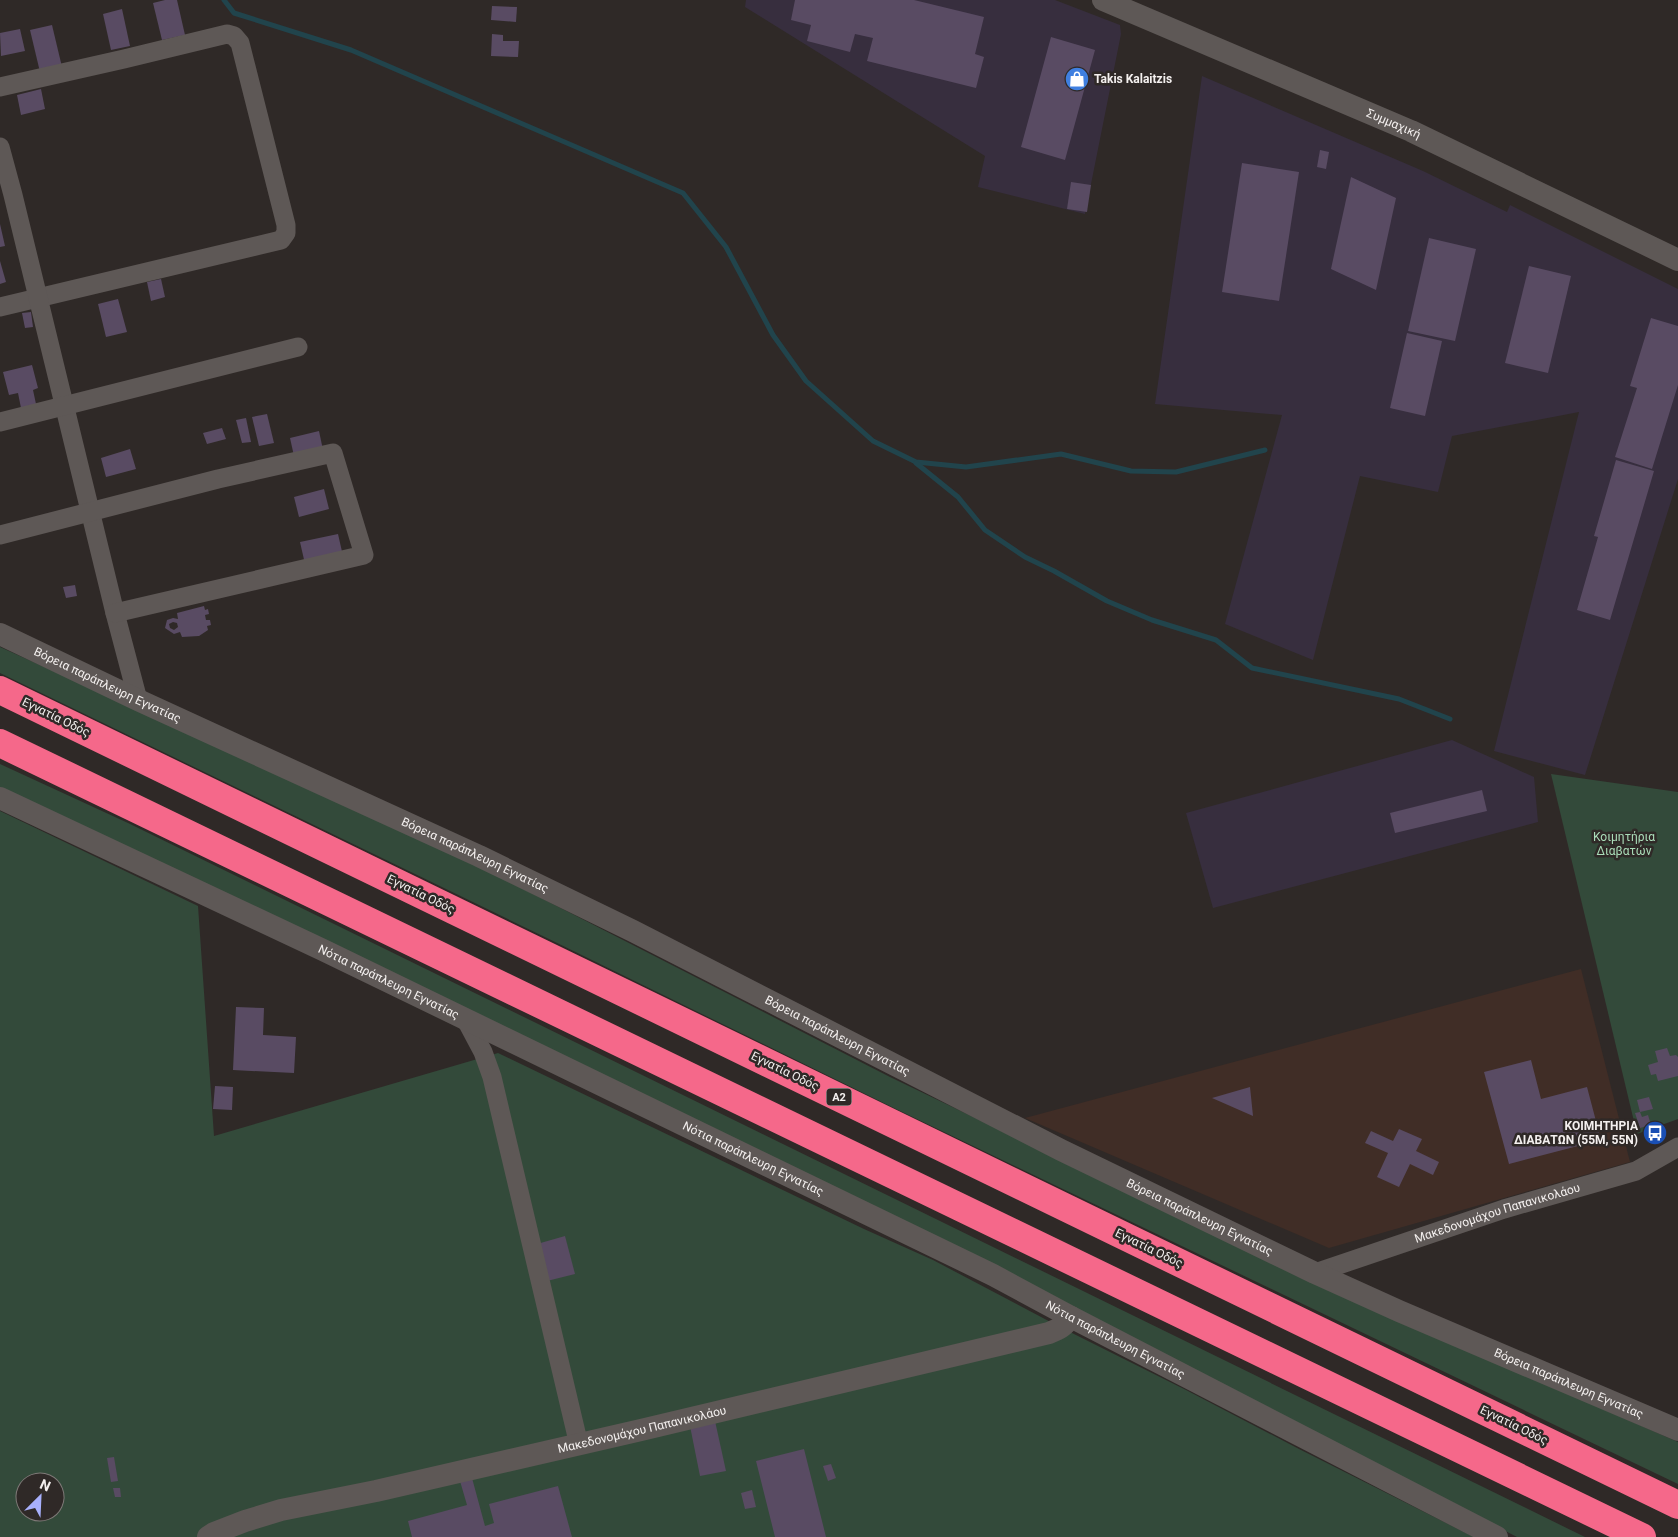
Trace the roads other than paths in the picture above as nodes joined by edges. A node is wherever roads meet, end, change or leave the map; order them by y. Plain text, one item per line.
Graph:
1 (1103, 0) edge
2 (0, 87) edge
3 (0, 147) edge
4 (7, 197) edge
5 (1678, 260) edge
6 (37, 297) junction
7 (0, 307) edge
8 (298, 347) dead end
9 (64, 405) junction
10 (0, 422) edge
11 (90, 510) junction
12 (0, 535) edge
13 (115, 613) junction
14 (0, 634) edge
15 (0, 690) edge
16 (138, 700) junction
17 (0, 742) edge
18 (0, 798) edge
19 (466, 1020) junction
20 (1678, 1147) edge
21 (1315, 1273) junction
22 (1071, 1317) junction
23 (1678, 1430) edge
24 (579, 1444) junction
25 (1678, 1505) edge
26 (208, 1537) edge
27 (1497, 1537) edge
28 (1642, 1537) edge

1 - 5 street, Συμμαχική
2 - 6 street
3 - 4 street
4 - 6 street
6 - 7 street
6 - 9 street
8 - 9 street
9 - 10 street
9 - 11 street
11 - 12 street
11 - 13 street
11 - 13 street
13 - 16 street
14 - 16 street, Βόρεια παράπλευρη Εγνατίας
15 - 25 highway, Εγνατία Οδός / Α2
16 - 21 street, Βόρεια παράπλευρη Εγνατίας
17 - 28 highway
18 - 19 street, Νότια παράπλευρη Εγνατίας
19 - 22 street, Νότια παράπλευρη Εγνατίας
19 - 24 street
20 - 21 street, Μακεδονομάχου Παπανικολάου
21 - 23 street, Βόρεια παράπλευρη Εγνατίας
22 - 24 street, Μακεδονομάχου Παπανικολάου
22 - 27 street, Νότια παράπλευρη Εγνατίας
24 - 26 street, Μακεδονομάχου Παπανικολάου

